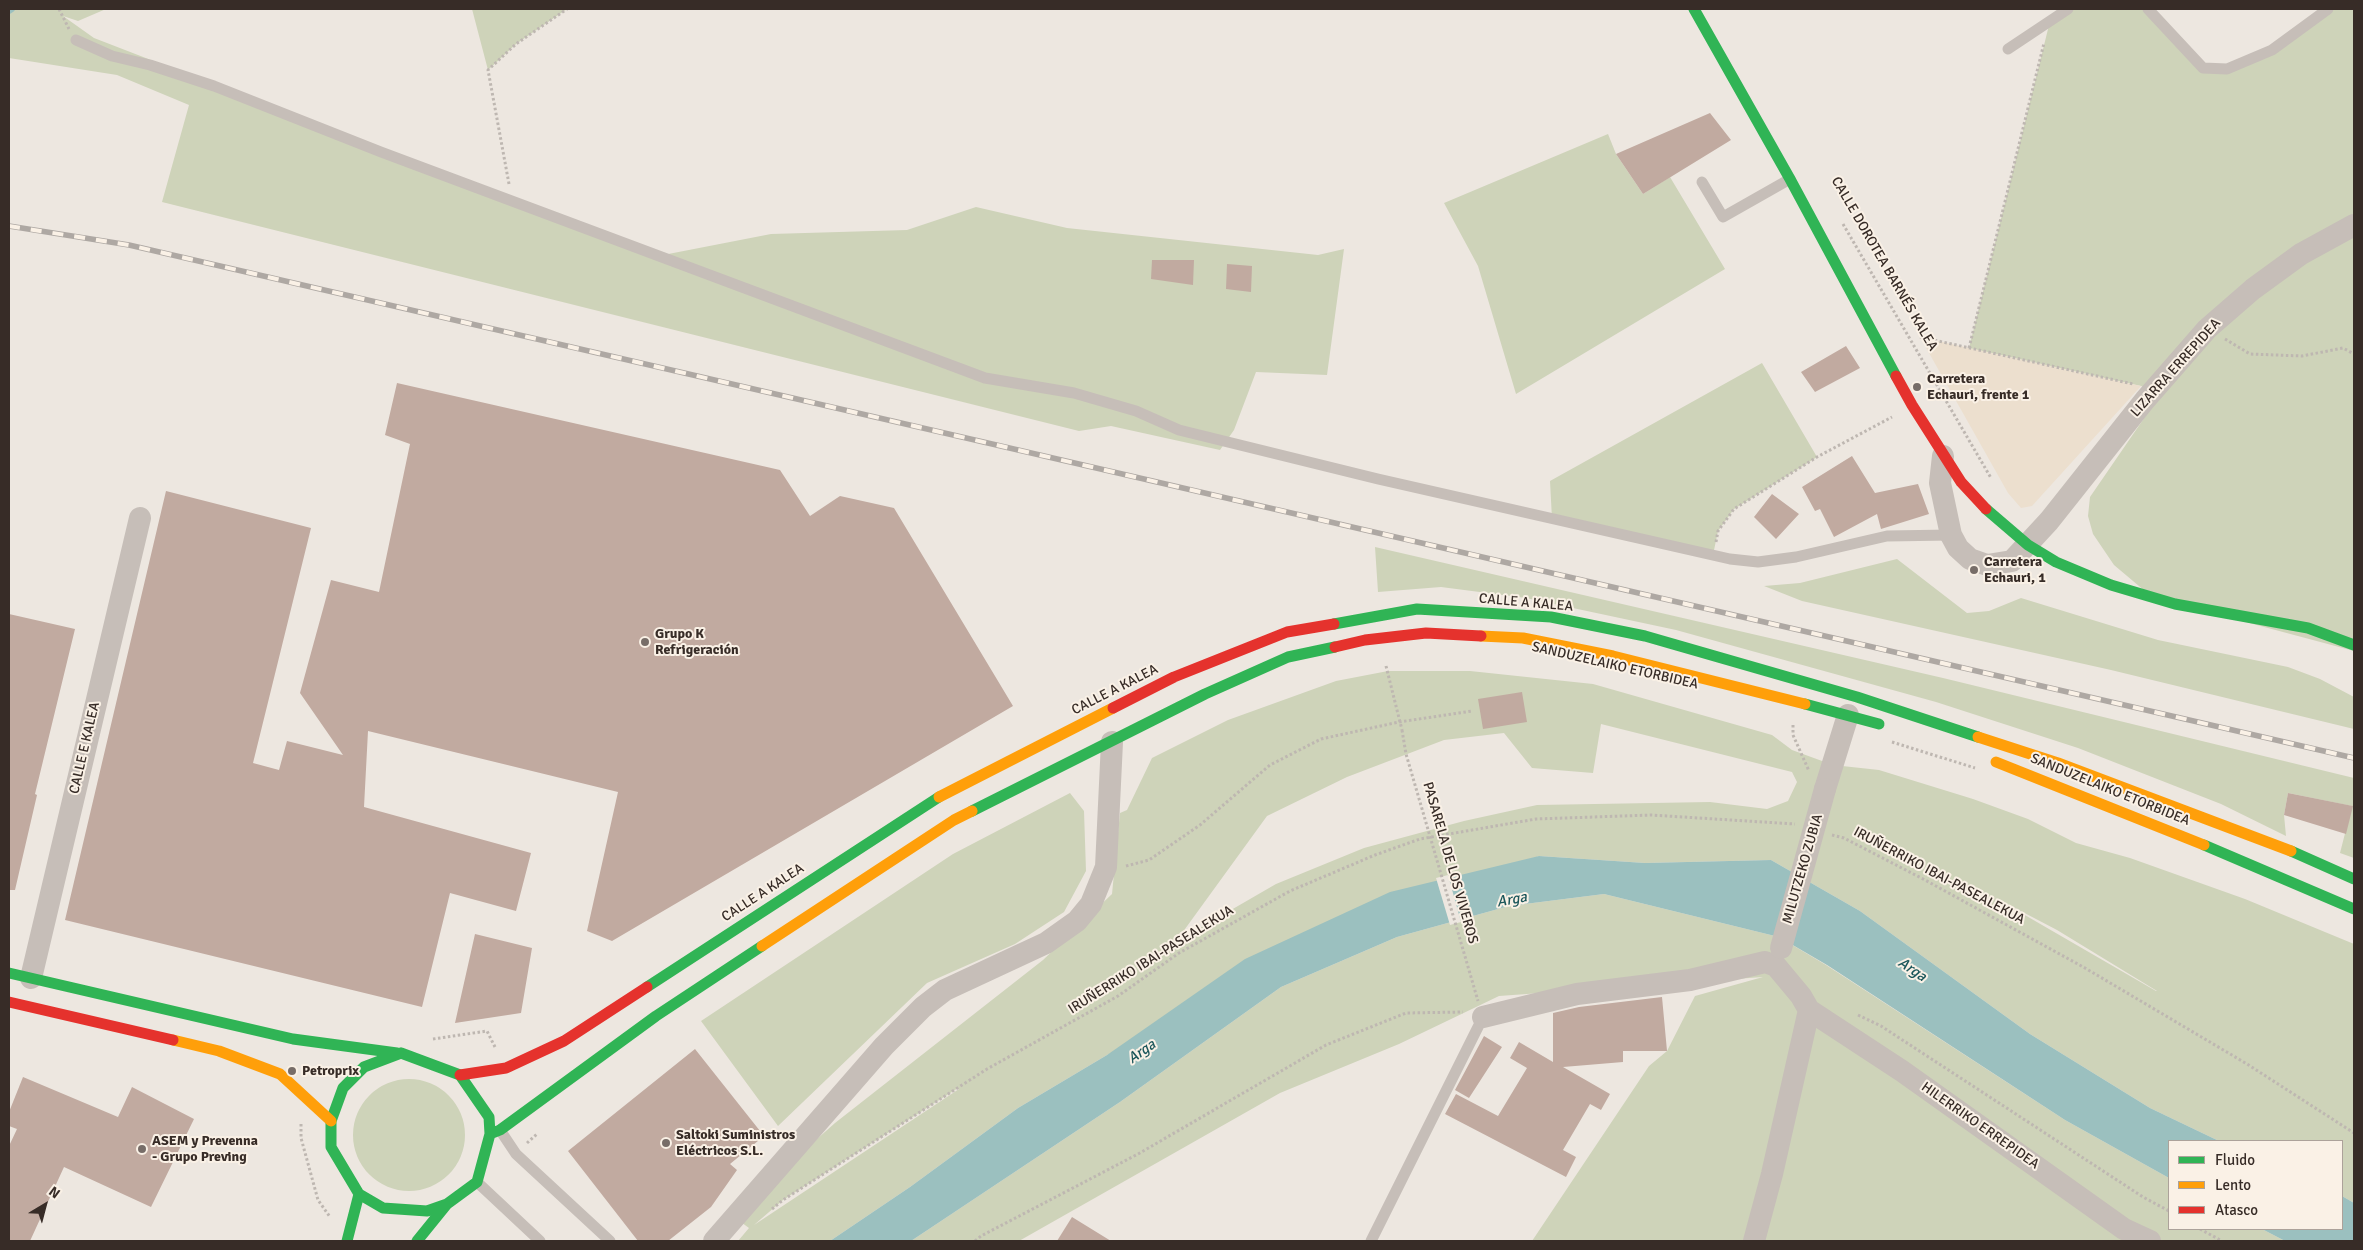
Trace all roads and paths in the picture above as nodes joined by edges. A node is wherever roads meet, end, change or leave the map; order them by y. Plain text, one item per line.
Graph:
1 (59, 9) edge
2 (567, 9) edge
3 (1694, 9) edge
4 (2068, 9) edge
5 (2148, 9) edge
6 (2328, 9) edge
7 (2050, 21) junction
8 (76, 40) joint
9 (2008, 49) dead end
10 (1790, 179) junction
11 (1702, 182) dead end
12 (513, 201) junction
13 (1841, 220) dead end
14 (2354, 225) edge
15 (2207, 329) junction
16 (1920, 337) dead end
17 (1969, 348) junction
18 (2354, 354) edge
19 (2141, 386) dead end
20 (1912, 405) junction
21 (1943, 456) junction
22 (1993, 482) dead end
23 (140, 518) dead end
24 (1951, 535) junction
25 (2028, 545) junction
26 (1713, 555) junction
27 (2354, 645) edge
28 (1386, 666) dead end
29 (1853, 706) junction
30 (1472, 711) dead end
31 (1399, 722) junction
32 (1785, 723) dead end
33 (1792, 725) junction
34 (1801, 728) dead end
35 (1894, 729) dead end
36 (1887, 740) dead end
37 (1112, 742) junction
38 (1894, 742) dead end
39 (1984, 758) dead end
40 (1818, 782) junction
41 (1794, 815) dead end
42 (1789, 822) junction
43 (1802, 826) dead end
44 (1828, 833) dead end
45 (1106, 867) junction
46 (2354, 880) edge
47 (2293, 882) junction
48 (2354, 899) edge
49 (2354, 909) edge
50 (1779, 957) junction
51 (9, 973) edge
52 (30, 978) junction
53 (9, 1002) edge
54 (1480, 1009) junction
55 (1809, 1010) junction
56 (1856, 1014) dead end
57 (456, 1036) dead end
58 (401, 1053) junction
59 (499, 1054) dead end
60 (460, 1075) junction
61 (302, 1115) dead end
62 (331, 1121) junction
63 (495, 1132) junction
64 (2354, 1133) edge
65 (477, 1182) junction
66 (359, 1194) junction
67 (447, 1204) junction
68 (2168, 1210) edge
69 (769, 1211) dead end
70 (333, 1225) dead end
71 (2202, 1230) edge
72 (347, 1241) edge
73 (417, 1241) edge
74 (540, 1241) edge
75 (610, 1241) edge
76 (714, 1241) edge
77 (975, 1241) edge
78 (1371, 1241) edge
79 (1754, 1241) edge
80 (2150, 1241) edge
81 (2222, 1241) edge

1 - 8 path
2 - 12 path
3 - 10 main road
4 - 7 lane
5 - 6 lane
7 - 9 lane
7 - 17 path
8 - 12 lane
10 - 11 lane
10 - 20 main road
12 - 26 lane
13 - 22 path, CALLE DOROTEA BARNÉS KALEA
14 - 15 street, LIZARRA ERREPIDEA
15 - 18 path
15 - 25 street, LIZARRA ERREPIDEA
16 - 17 path
17 - 19 path
20 - 21 main road
20 - 26 path
21 - 24 street, LIZARRA ERREPIDEA
21 - 25 main road
23 - 52 street, CALLE E KALEA
24 - 25 street, LIZARRA ERREPIDEA
24 - 26 lane
25 - 27 main road
28 - 31 path, PASARELA DE LOS VIVEROS
29 - 35 main road
29 - 37 main road
29 - 40 street, MILUTZEKO ZUBIA
29 - 46 main road, SANDUZELAIKO ETORBIDEA
29 - 60 main road, CALLE A KALEA
30 - 31 path
31 - 45 path
31 - 54 path, PASARELA DE LOS VIVEROS, bridge
32 - 33 path
33 - 34 path
33 - 40 path
36 - 38 path
37 - 45 street
37 - 63 main road
39 - 47 main road, SANDUZELAIKO ETORBIDEA
40 - 50 street, MILUTZEKO ZUBIA, bridge
41 - 42 path
42 - 43 path, IRUÑERRIKO IBAI-PASEALEKUA
42 - 69 path, IRUÑERRIKO IBAI-PASEALEKUA
44 - 64 path, IRUÑERRIKO IBAI-PASEALEKUA
45 - 76 street
47 - 48 main road
47 - 49 main road, SANDUZELAIKO ETORBIDEA
50 - 54 street
50 - 55 street, HILERRIKO ERREPIDEA
51 - 52 main road
52 - 58 main road
53 - 62 main road
54 - 77 path
54 - 78 lane
55 - 79 street
55 - 80 street, HILERRIKO ERREPIDEA
56 - 68 path
57 - 59 path
58 - 60 main road
58 - 62 main road
60 - 63 main road
61 - 70 path
62 - 66 main road
63 - 65 main road
63 - 75 lane
65 - 67 main road
65 - 74 lane
66 - 67 main road
66 - 72 main road
67 - 73 main road
71 - 81 path

